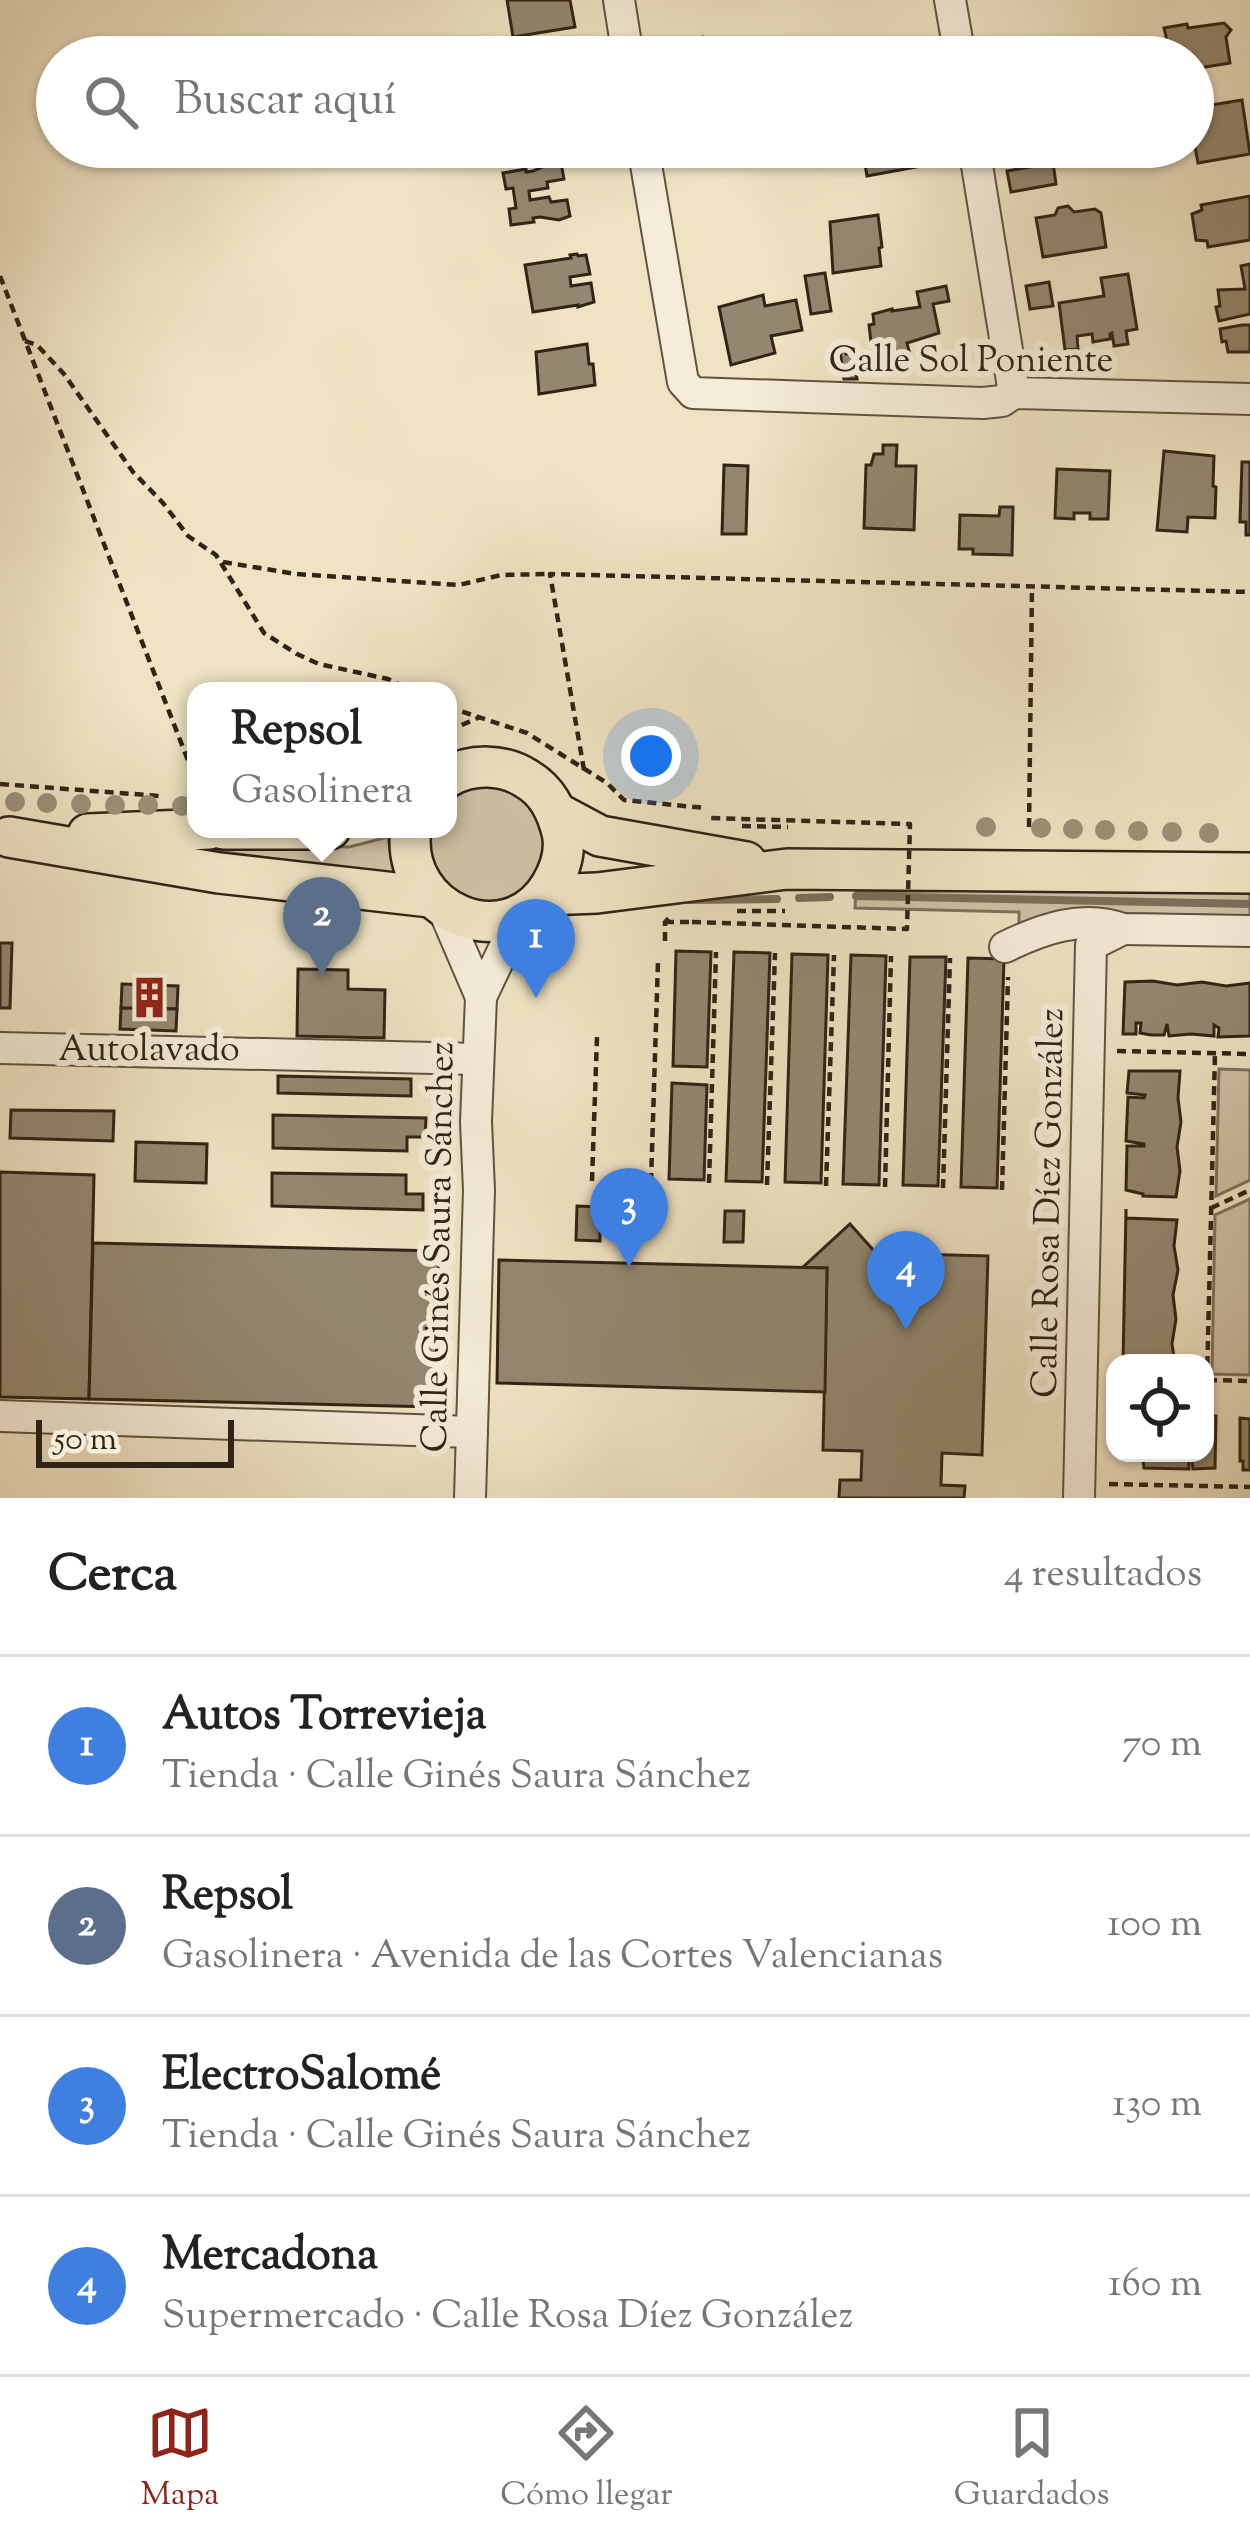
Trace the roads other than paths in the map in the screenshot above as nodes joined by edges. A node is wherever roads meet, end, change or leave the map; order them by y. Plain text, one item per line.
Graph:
1 (619, 0) edge
2 (950, 0) edge
3 (625, 36) edge
4 (956, 36) edge
5 (646, 168) edge
6 (977, 168) edge
7 (1014, 392) junction
8 (1250, 399) edge
9 (457, 774) edge
10 (557, 813) junction
11 (187, 830) edge
12 (4, 837) edge
13 (410, 838) edge
14 (787, 868) junction
15 (1250, 873) edge
16 (436, 901) junction
17 (535, 903) junction
18 (1123, 929) junction
19 (1250, 931) edge
20 (1007, 953) road end
21 (481, 997) junction
22 (0, 1048) edge
23 (478, 1059) junction
24 (0, 1416) edge
25 (472, 1432) junction
26 (1079, 1491) edge
27 (470, 1498) edge

1 - 3 street
2 - 4 street
5 - 7 street, Calle Sol Poniente
6 - 7 street
7 - 8 street, Calle Sol Poniente
9 - 10 main road
10 - 14 main road
10 - 17 main road
11 - 12 main road
12 - 16 main road
13 - 16 main road
14 - 15 main road
14 - 17 main road
16 - 17 main road
16 - 21 street
17 - 21 street
18 - 19 street
18 - 20 street
18 - 26 street, Calle Rosa Díez González
21 - 23 street, Calle Ginés Saura Sánchez
22 - 23 street
23 - 25 street, Calle Ginés Saura Sánchez
24 - 25 street
25 - 27 street, Calle Ginés Saura Sánchez

